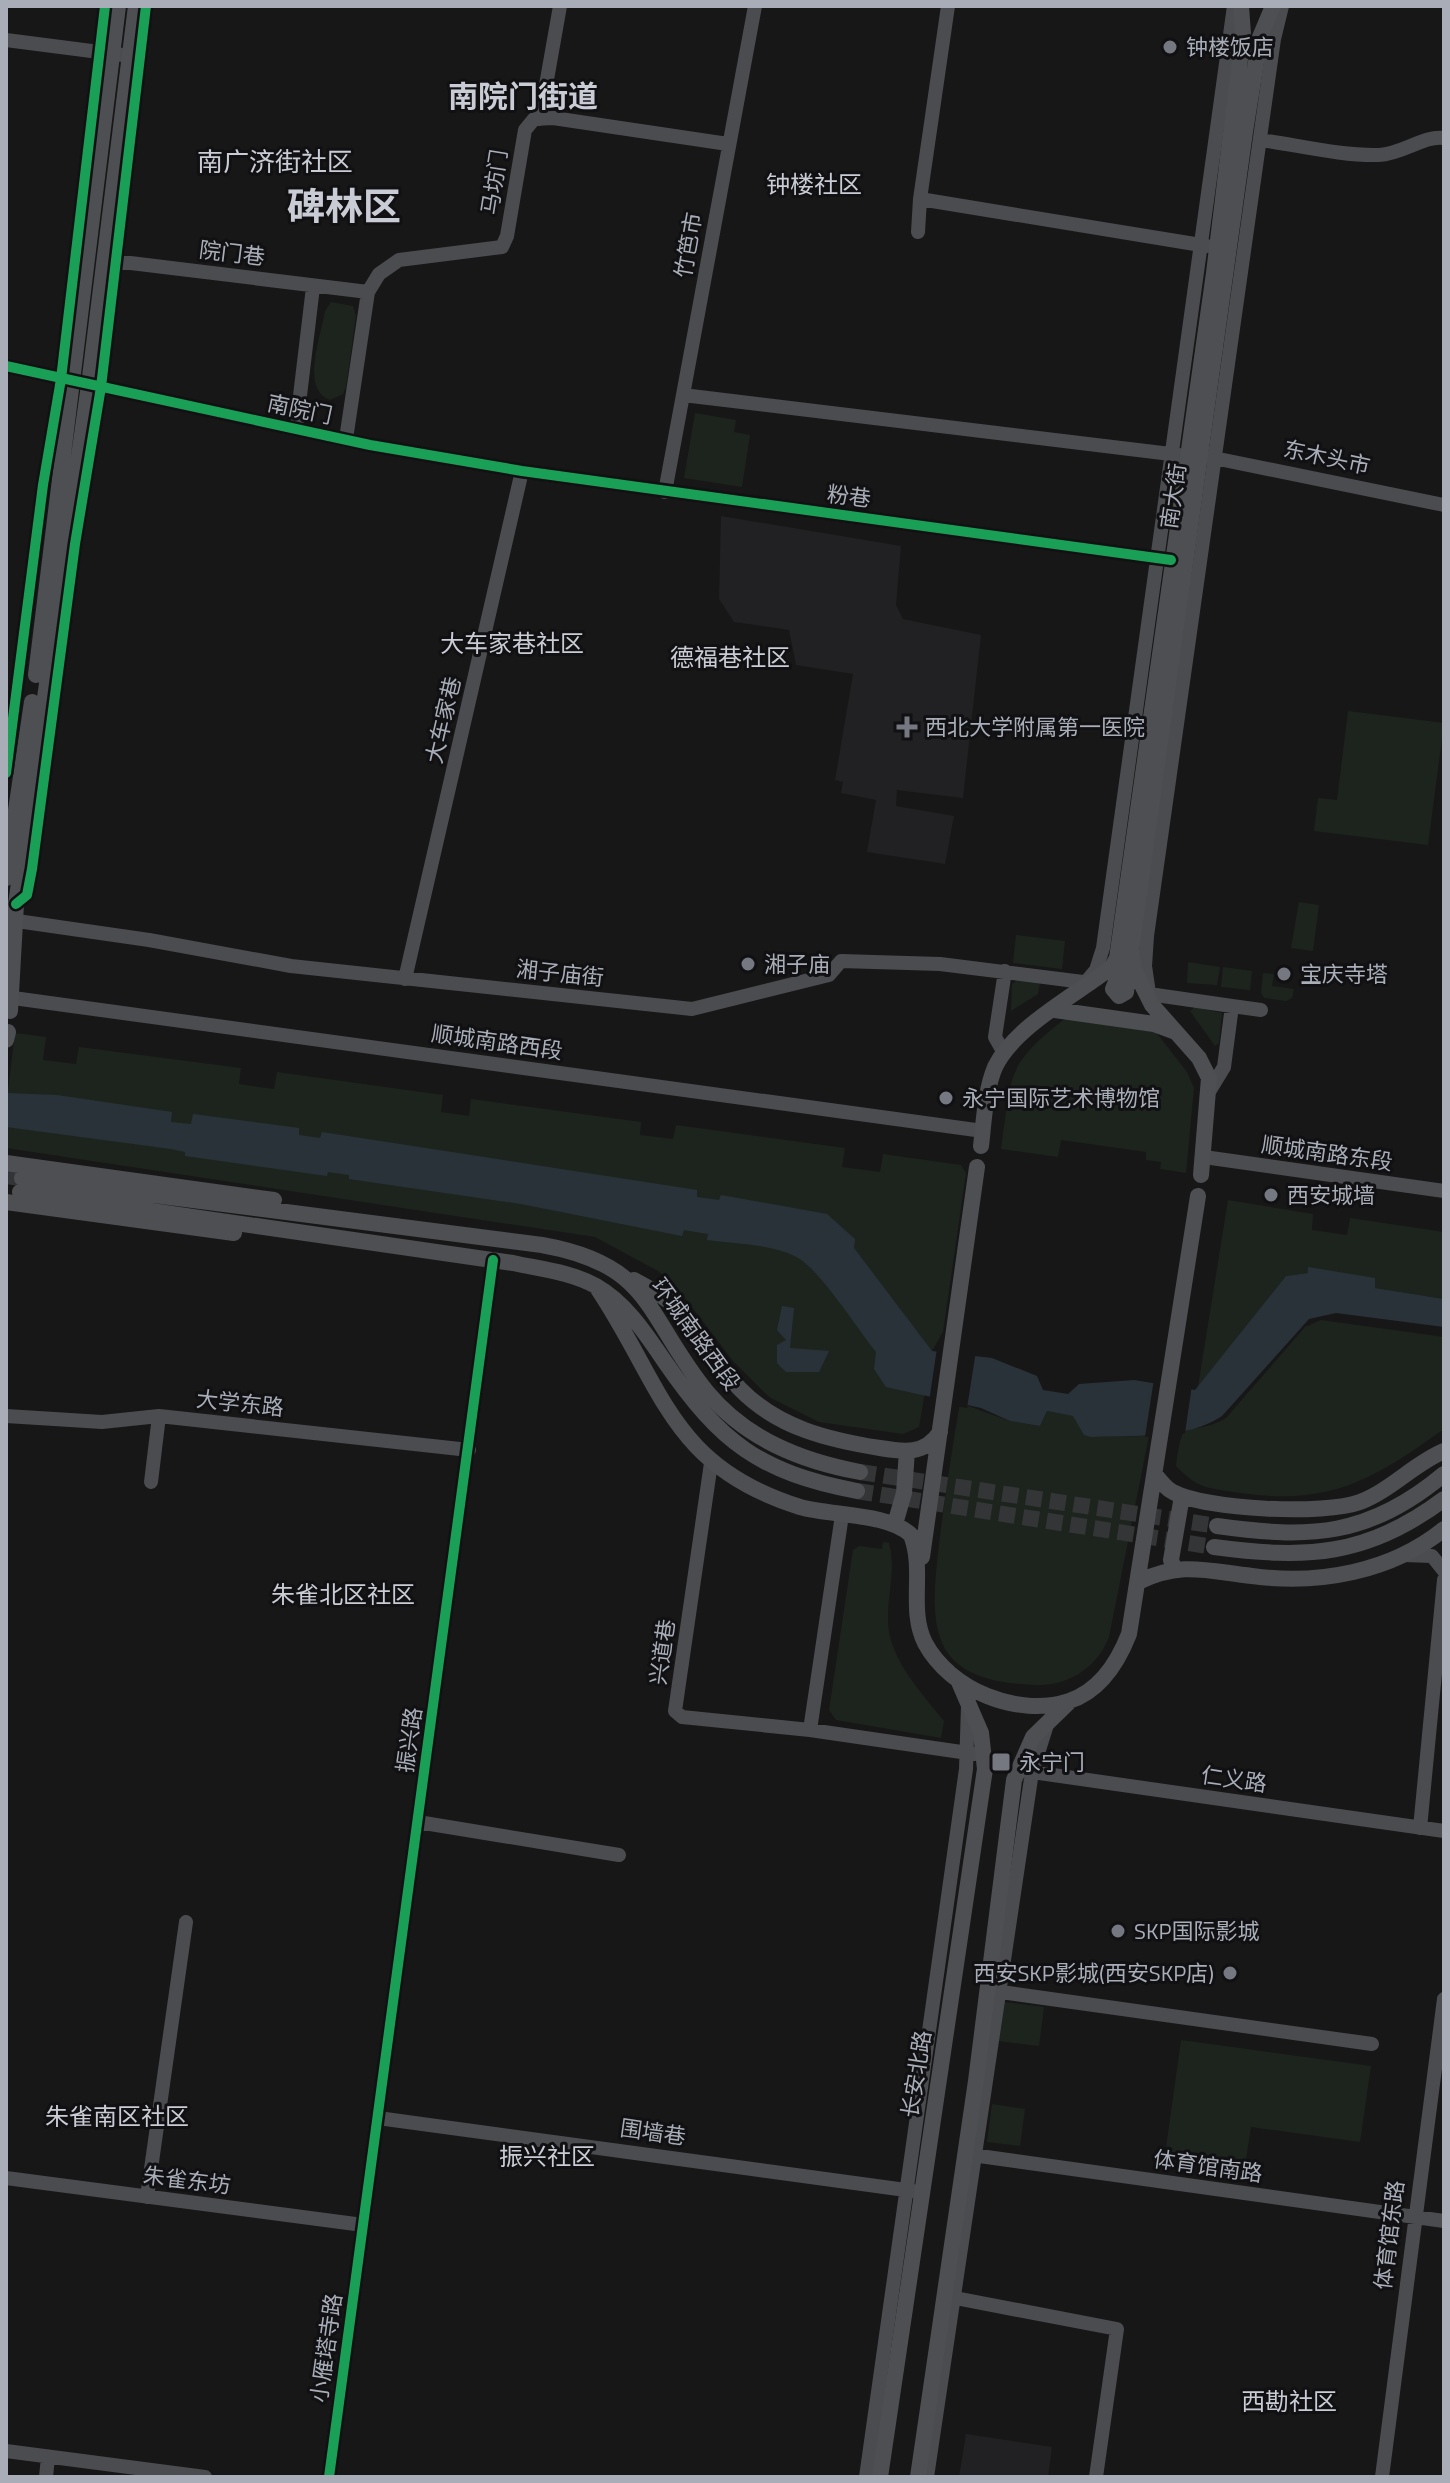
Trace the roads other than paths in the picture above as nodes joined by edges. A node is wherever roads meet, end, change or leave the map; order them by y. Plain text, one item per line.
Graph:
1 (105, 6) edge
2 (118, 6) edge
3 (136, 6) edge
4 (146, 6) edge
5 (560, 6) edge
6 (755, 6) edge
7 (948, 6) edge
8 (1234, 6) edge
9 (1241, 6) edge
10 (1273, 6) edge
11 (1282, 6) edge
12 (6, 40) edge
13 (104, 52) junction
14 (133, 57) junction
15 (540, 119) junction
16 (1444, 138) edge
17 (1260, 140) junction
18 (728, 144) junction
19 (920, 199) junction
20 (918, 232) dead end
21 (1209, 246) junction
22 (103, 259) junction
23 (313, 287) junction
24 (368, 292) junction
25 (6, 366) edge
26 (66, 380) junction
27 (95, 386) junction
28 (683, 395) junction
29 (296, 429) junction
30 (346, 439) junction
31 (1194, 456) junction
32 (522, 471) junction
33 (665, 492) junction
34 (1444, 505) edge
35 (1165, 560) junction
36 (6, 773) edge
37 (6, 878) edge
38 (16, 913) junction
39 (1125, 947) junction
40 (1005, 971) junction
41 (405, 979) junction
42 (1088, 983) junction
43 (1148, 996) junction
44 (9, 1002) edge
45 (1061, 1006) junction
46 (1232, 1006) junction
47 (1261, 1010) dead end
48 (1174, 1031) junction
49 (1004, 1053) junction
50 (1210, 1090) junction
51 (982, 1138) joint
52 (1204, 1157) junction
53 (6, 1163) tunnel mouth
54 (977, 1167) dead end
55 (1201, 1175) dead end
56 (16, 1190) edge
57 (1444, 1191) edge
58 (1198, 1196) dead end
59 (348, 1221) junction
60 (493, 1260) junction
61 (616, 1268) junction
62 (596, 1286) junction
63 (6, 1416) edge
64 (159, 1416) junction
65 (940, 1431) junction
66 (469, 1450) junction
67 (907, 1451) junction
68 (1444, 1451) edge
69 (711, 1463) junction
70 (860, 1472) tunnel mouth
71 (1444, 1474) edge
72 (1156, 1476) junction
73 (151, 1482) dead end
74 (857, 1491) tunnel mouth
75 (1182, 1496) junction
76 (1444, 1499) edge
77 (842, 1515) junction
78 (895, 1524) junction
79 (1217, 1526) tunnel mouth
80 (1444, 1529) edge
81 (1214, 1547) tunnel mouth
82 (1399, 1556) junction
83 (1174, 1568) junction
84 (1444, 1571) edge
85 (1444, 1580) edge
86 (1138, 1582) junction
87 (917, 1591) junction
88 (959, 1682) junction
89 (966, 1698) junction
90 (1064, 1706) junction
91 (810, 1730) junction
92 (967, 1753) junction
93 (984, 1756) junction
94 (1025, 1771) junction
95 (418, 1822) junction
96 (1420, 1828) junction
97 (1444, 1831) edge
98 (619, 1855) dead end
99 (186, 1922) dead end
100 (1001, 1992) junction
101 (1444, 1999) edge
102 (1372, 2044) dead end
103 (378, 2118) junction
104 (970, 2154) junction
105 (6, 2178) edge
106 (914, 2191) junction
107 (147, 2197) junction
108 (1413, 2216) junction
109 (1444, 2221) edge
110 (363, 2225) junction
111 (949, 2297) junction
112 (6, 2451) edge
113 (48, 2457) junction
114 (46, 2477) edge
115 (205, 2477) edge
116 (329, 2477) edge
117 (866, 2477) edge
118 (880, 2477) edge
119 (918, 2477) edge
120 (927, 2477) edge
121 (1096, 2477) edge
122 (1382, 2477) edge

1 - 13 street
2 - 13 main road
3 - 14 main road
4 - 14 street
5 - 15 street
6 - 18 street, 竹笆市
7 - 19 street
8 - 21 street
9 - 21 main road, 南大街
10 - 31 main road, 南大街
11 - 17 street
12 - 13 street
13 - 14 street
13 - 22 main road
13 - 26 street
14 - 22 main road
15 - 18 street
15 - 24 street, 马坊门
16 - 17 street
17 - 31 street
18 - 28 street, 竹笆市
19 - 20 street
19 - 21 street
21 - 31 main road, 南大街
22 - 23 street, 院门巷
22 - 26 main road
22 - 27 main road
23 - 24 street, 院门巷
23 - 29 street, 南院门
24 - 30 street
25 - 26 street, 南院门
26 - 27 street, 南院门
26 - 36 street
26 - 37 main road
27 - 29 street, 南院门
27 - 38 main road
28 - 31 street, 东木头市
28 - 33 street, 竹笆市
29 - 30 street, 南院门
30 - 32 street, 南院门
31 - 34 street, 东木头市
31 - 35 main road, 南大街
31 - 39 main road, 南大街
31 - 43 street
32 - 33 street, 粉巷
32 - 41 street, 大车家巷
33 - 35 street, 粉巷
35 - 39 main road, 南大街
35 - 42 street
38 - 41 street, 湘子庙街
38 - 44 main road
39 - 42 main road, 南大街
39 - 43 main road, 南大街
40 - 41 street, 湘子庙街
40 - 42 street, 湘子庙街
40 - 49 street
42 - 45 main road, 南大街
43 - 46 street
43 - 48 main road, 南大街
44 - 51 street, 顺城南路西段
45 - 48 main road
45 - 49 main road, 南大街
46 - 47 street
46 - 50 street
48 - 50 main road, 南大街
49 - 51 main road
50 - 52 main road
52 - 55 main road
52 - 57 street, 顺城南路东段
53 - 59 main road, 环城南路西段
54 - 65 main road
56 - 59 main road, 环城南路西段
56 - 60 main road, 环城南路西段
58 - 72 main road
59 - 61 main road, 环城南路西段
60 - 62 main road, 环城南路西段
60 - 66 street, 振兴路
61 - 67 main road
61 - 70 main road, 环城南路西段
62 - 69 main road
62 - 74 main road, 环城南路西段
63 - 64 street, 大学东路
64 - 66 street, 大学东路
64 - 73 street
65 - 67 main road
65 - 87 main road
66 - 95 street, 振兴路
67 - 78 main road
68 - 75 main road
69 - 77 main road
69 - 91 street, 兴道巷
71 - 79 main road
72 - 75 main road
72 - 86 main road
75 - 83 main road
76 - 81 main road
77 - 78 main road
77 - 91 street
78 - 87 main road
80 - 82 main road
82 - 83 main road
82 - 84 street
83 - 86 main road
85 - 96 street
86 - 90 main road
87 - 88 main road
88 - 89 main road, 长安北路
88 - 90 main road
89 - 92 street
89 - 93 main road, 长安北路
90 - 94 main road
91 - 92 street, 兴道巷
92 - 93 street, 兴道巷
92 - 106 street
93 - 106 main road, 长安北路
94 - 96 street, 仁义路
94 - 100 street
94 - 104 main road
95 - 98 street
95 - 103 street, 振兴路
96 - 97 street, 仁义路
99 - 107 street
100 - 102 street
100 - 104 street
101 - 108 street, 体育馆东路
103 - 106 street, 围墙巷
103 - 110 street, 振兴路
104 - 108 street, 体育馆南路
104 - 111 main road
105 - 107 street, 朱雀东坊
106 - 117 street
106 - 118 main road, 长安北路
107 - 110 street, 朱雀东坊
108 - 109 street, 体育馆南路
108 - 122 street, 体育馆东路
110 - 116 street, 小雁塔寺路
111 - 119 main road
111 - 120 street
111 - 121 street
112 - 113 street
113 - 114 street
113 - 115 street

